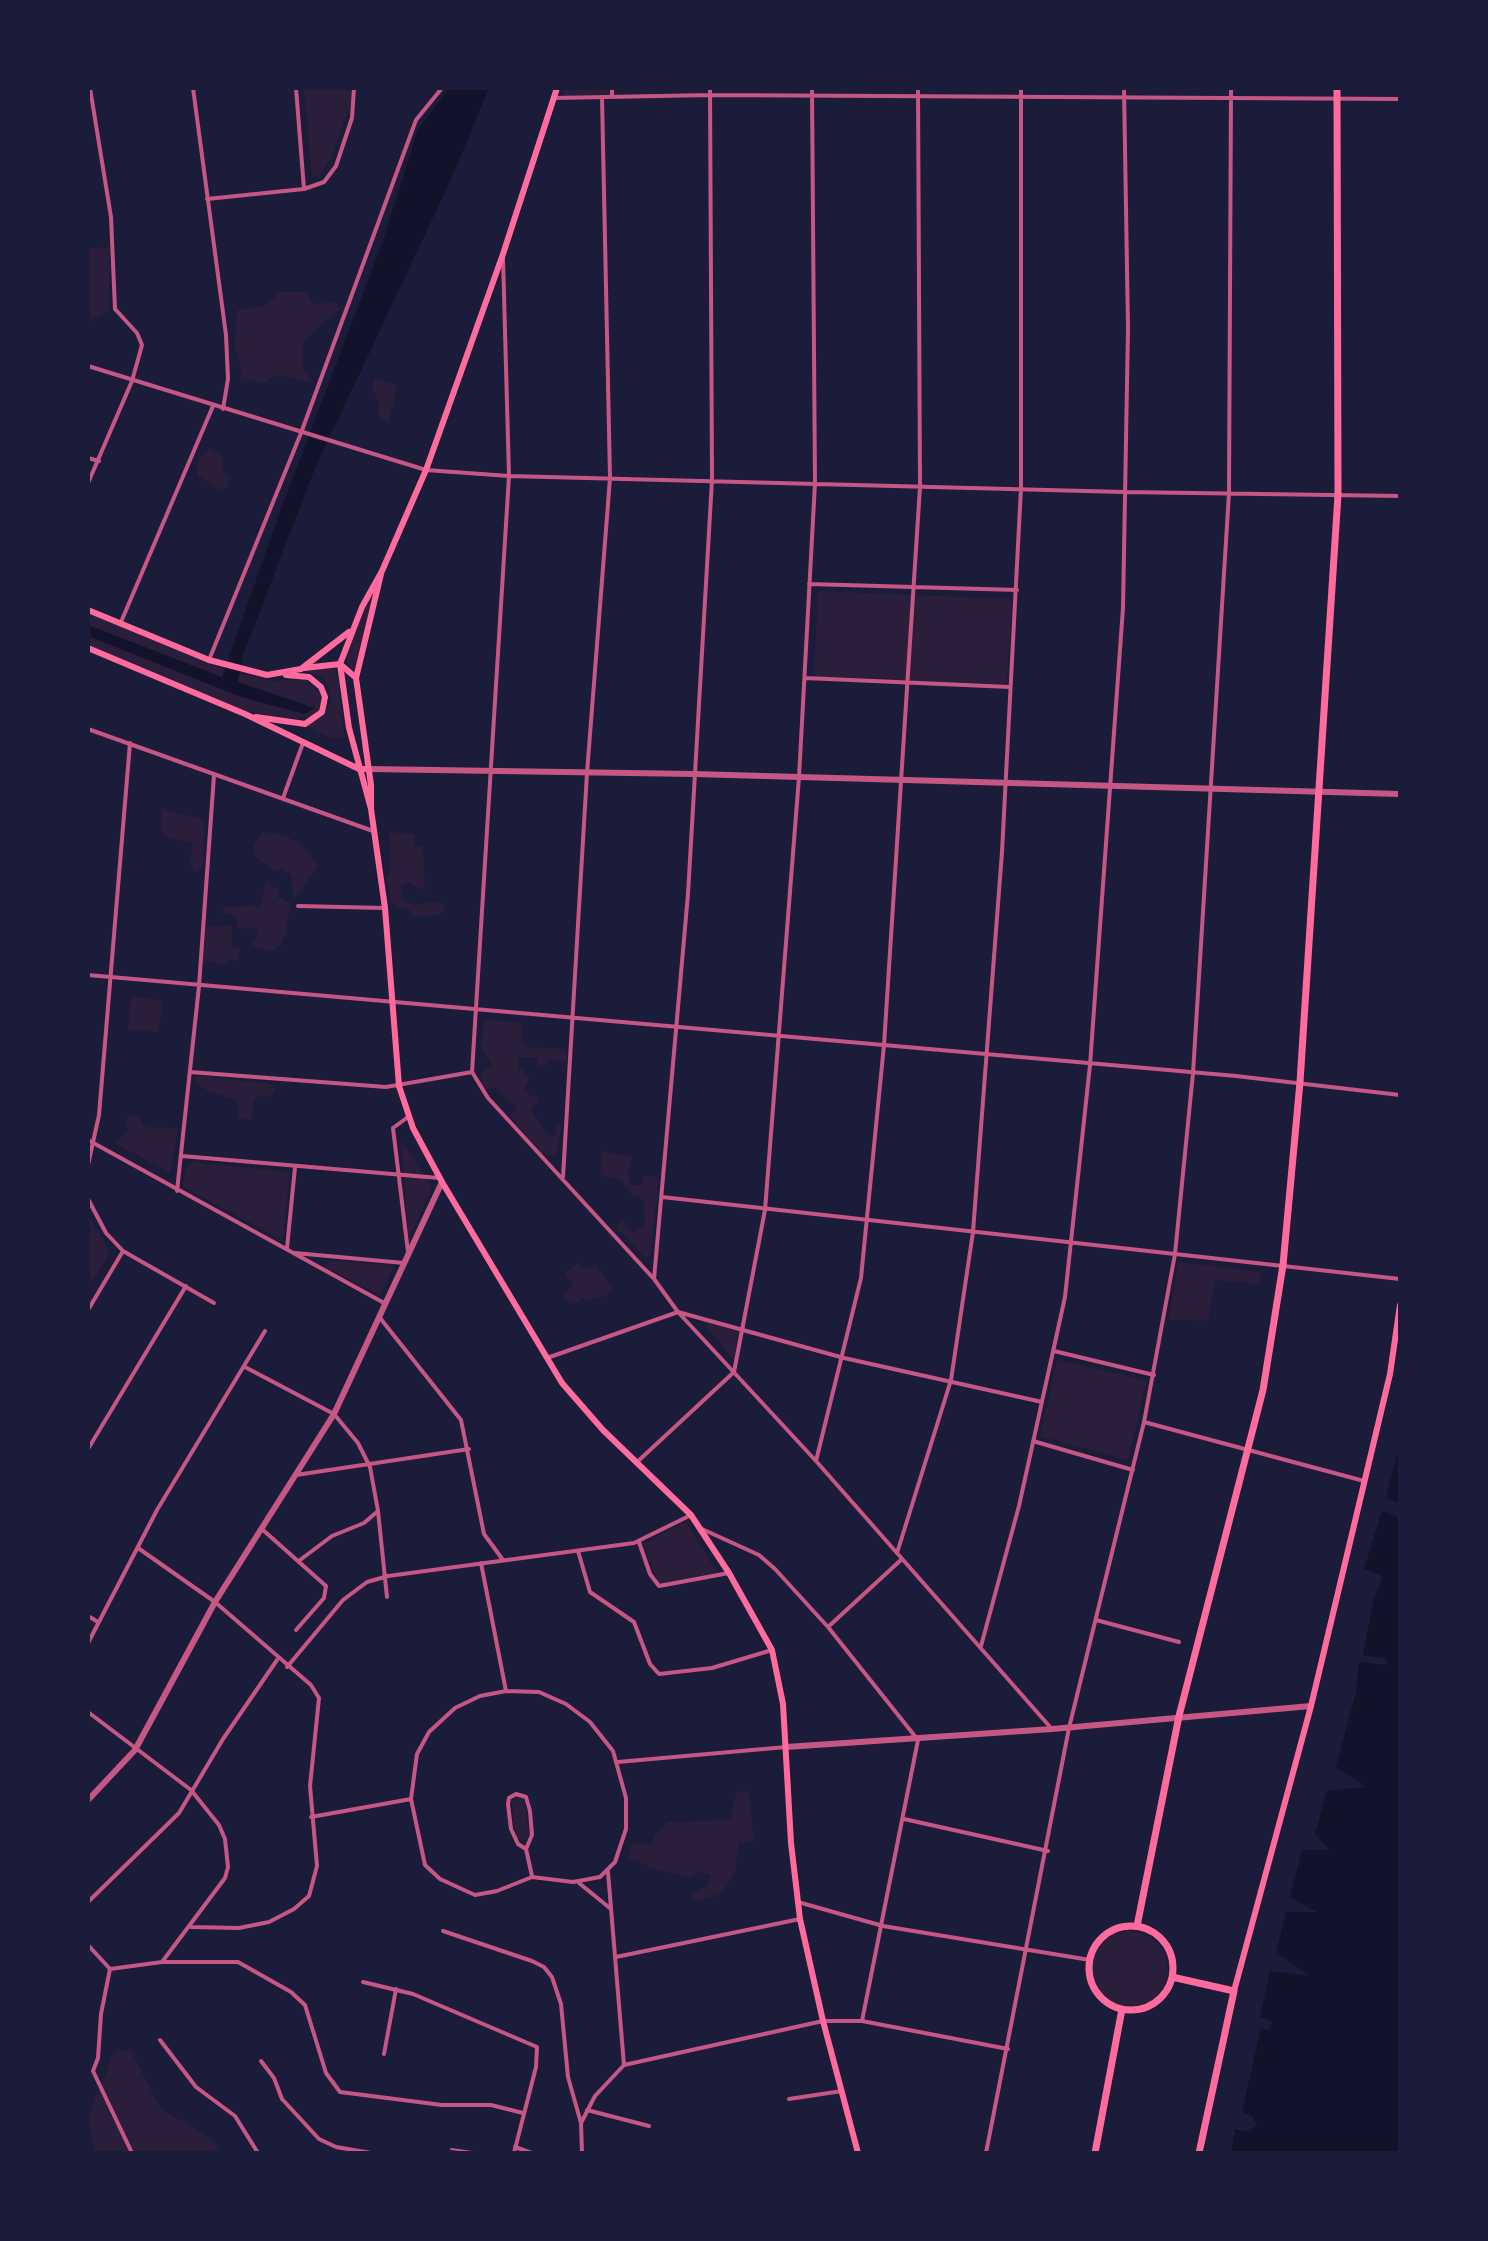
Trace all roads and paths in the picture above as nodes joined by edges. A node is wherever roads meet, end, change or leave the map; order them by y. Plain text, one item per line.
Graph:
1 (193, 88) edge
2 (296, 88) edge
3 (354, 88) edge
4 (442, 88) edge
5 (557, 88) edge
6 (612, 88) edge
7 (710, 88) edge
8 (812, 88) edge
9 (918, 88) edge
10 (1021, 88) edge
11 (1124, 88) edge
12 (1231, 88) edge
13 (1337, 88) edge
14 (90, 89) edge
15 (710, 95) junction
16 (812, 96) junction
17 (918, 96) junction
18 (602, 97) junction
19 (612, 97) junction
20 (554, 98) junction
21 (1021, 99) junction
22 (1232, 99) junction
23 (1400, 99) edge
24 (1124, 100) junction
25 (1337, 100) junction
26 (304, 189) junction
27 (207, 199) junction
28 (503, 254) junction
29 (88, 366) edge
30 (132, 381) junction
31 (213, 406) junction
32 (223, 409) junction
33 (304, 434) junction
34 (88, 458) edge
35 (99, 461) junction
36 (426, 470) junction
37 (509, 476) junction
38 (610, 478) junction
39 (712, 480) junction
40 (88, 483) edge
41 (815, 483) junction
42 (920, 487) junction
43 (1021, 488) junction
44 (1124, 492) junction
45 (1229, 493) junction
46 (1338, 495) junction
47 (1400, 496) edge
48 (382, 571) junction
49 (809, 584) junction
50 (913, 586) junction
51 (1017, 590) junction
52 (88, 610) edge
53 (121, 622) junction
54 (352, 629) junction
55 (88, 648) edge
56 (209, 660) junction
57 (340, 664) junction
58 (301, 669) junction
59 (276, 675) junction
60 (356, 678) junction
61 (805, 678) junction
62 (908, 683) junction
63 (1011, 687) junction
64 (245, 714) junction
65 (88, 729) edge
66 (130, 743) junction
67 (303, 743) junction
68 (359, 769) junction
69 (369, 769) junction
70 (490, 773) junction
71 (587, 773) junction
72 (694, 774) junction
73 (214, 775) junction
74 (799, 777) junction
75 (902, 782) junction
76 (1006, 785) junction
77 (1108, 786) junction
78 (1209, 788) junction
79 (1320, 790) junction
80 (1400, 794) edge
81 (283, 798) junction
82 (371, 809) junction
83 (373, 831) junction
84 (298, 906) dead end
85 (385, 908) junction
86 (88, 975) edge
87 (112, 977) junction
88 (199, 986) junction
89 (395, 1003) junction
90 (475, 1010) junction
91 (575, 1018) junction
92 (676, 1028) junction
93 (780, 1037) junction
94 (884, 1045) junction
95 (988, 1056) junction
96 (1090, 1065) junction
97 (190, 1072) junction
98 (472, 1072) junction
99 (1193, 1073) junction
100 (1300, 1082) junction
101 (399, 1086) junction
102 (1400, 1095) edge
103 (408, 1117) junction
104 (88, 1140) edge
105 (95, 1143) junction
106 (182, 1156) junction
107 (88, 1165) edge
108 (295, 1167) junction
109 (399, 1177) junction
110 (563, 1177) junction
111 (440, 1180) junction
112 (177, 1191) junction
113 (662, 1197) junction
114 (88, 1199) edge
115 (765, 1210) junction
116 (867, 1220) junction
117 (973, 1232) junction
118 (1073, 1242) junction
119 (287, 1249) junction
120 (123, 1251) junction
121 (293, 1252) junction
122 (408, 1254) junction
123 (1175, 1254) junction
124 (404, 1263) junction
125 (1283, 1265) junction
126 (654, 1279) junction
127 (1400, 1279) edge
128 (186, 1286) junction
129 (214, 1303) dead end
130 (386, 1304) junction
131 (1400, 1305) edge
132 (88, 1310) edge
133 (678, 1312) junction
134 (380, 1318) junction
135 (741, 1328) junction
136 (265, 1331) dead end
137 (1054, 1351) junction
138 (546, 1358) junction
139 (844, 1358) junction
140 (245, 1367) junction
141 (734, 1372) junction
142 (1154, 1375) junction
143 (951, 1380) junction
144 (1042, 1402) junction
145 (334, 1414) junction
146 (1144, 1422) junction
147 (1033, 1441) junction
148 (88, 1449) edge
149 (469, 1449) junction
150 (1247, 1451) junction
151 (816, 1461) junction
152 (636, 1463) junction
153 (370, 1467) junction
154 (1133, 1470) junction
155 (296, 1475) junction
156 (1364, 1481) junction
157 (378, 1511) junction
158 (691, 1515) junction
159 (701, 1529) junction
160 (263, 1530) junction
161 (639, 1542) junction
162 (138, 1548) junction
163 (578, 1551) junction
164 (897, 1553) junction
165 (902, 1559) junction
166 (299, 1560) junction
167 (503, 1560) junction
168 (481, 1563) junction
169 (729, 1573) junction
170 (388, 1576) junction
171 (387, 1597) dead end
172 (215, 1602) junction
173 (88, 1616) edge
174 (1096, 1620) junction
175 (98, 1622) junction
176 (828, 1627) junction
177 (296, 1630) dead end
178 (1179, 1642) dead end
179 (88, 1643) edge
180 (981, 1646) junction
181 (772, 1650) junction
182 (278, 1659) junction
183 (287, 1667) junction
184 (506, 1691) junction
185 (1311, 1706) junction
186 (88, 1712) edge
187 (1179, 1716) junction
188 (1069, 1728) junction
189 (1052, 1729) junction
190 (918, 1740) junction
191 (786, 1747) junction
192 (135, 1750) junction
193 (618, 1762) junction
194 (191, 1790) junction
195 (411, 1799) junction
196 (88, 1800) edge
197 (311, 1817) junction
198 (904, 1819) junction
199 (526, 1849) junction
200 (1048, 1851) junction
201 (608, 1872) junction
202 (532, 1877) junction
203 (578, 1882) junction
204 (88, 1902) edge
205 (798, 1902) junction
206 (611, 1909) junction
207 (800, 1919) junction
208 (883, 1926) junction
209 (1137, 1926) junction
210 (191, 1927) junction
211 (443, 1931) dead end
212 (88, 1945) edge
213 (1028, 1949) junction
214 (616, 1957) junction
215 (1090, 1960) junction
216 (162, 1962) junction
217 (110, 1969) junction
218 (1172, 1977) junction
219 (363, 1982) dead end
220 (396, 1989) junction
221 (1234, 1991) junction
222 (1122, 2009) junction
223 (823, 2021) junction
224 (862, 2021) junction
225 (160, 2040) dead end
226 (1008, 2049) junction
227 (384, 2054) dead end
228 (261, 2061) dead end
229 (624, 2065) junction
230 (90, 2069) edge
231 (842, 2091) junction
232 (789, 2099) dead end
233 (587, 2110) junction
234 (523, 2113) junction
235 (581, 2123) junction
236 (649, 2126) dead end
237 (451, 2149) dead end
238 (514, 2150) edge
239 (132, 2153) edge
240 (258, 2153) edge
241 (371, 2153) edge
242 (480, 2153) edge
243 (532, 2153) edge
244 (582, 2153) edge
245 (858, 2153) edge
246 (986, 2153) edge
247 (1095, 2153) edge
248 (1199, 2153) edge

1 - 27 street
2 - 26 street
3 - 26 street
4 - 33 street
5 - 20 main road
6 - 19 street
7 - 15 street
8 - 16 street
9 - 17 street
10 - 21 street
11 - 24 street
12 - 22 street
13 - 25 main road
14 - 30 street
15 - 16 street
15 - 19 street
15 - 39 street
16 - 17 street
16 - 41 street
17 - 21 street
17 - 42 street
18 - 19 street
18 - 20 street
18 - 38 street
20 - 28 main road
21 - 24 street
21 - 43 street
22 - 24 street
22 - 25 street
22 - 45 street
23 - 25 street
24 - 44 street
25 - 46 main road
26 - 27 street
27 - 32 street
28 - 36 main road
28 - 37 street
29 - 30 street
30 - 31 street
30 - 35 street
31 - 32 street
31 - 53 street
32 - 33 street
33 - 36 street
33 - 56 street
34 - 35 street
35 - 40 street
36 - 37 street
36 - 48 main road
37 - 38 street
37 - 70 street
38 - 39 street
38 - 71 street
39 - 41 street
39 - 72 street
41 - 42 street
41 - 49 street
42 - 43 street
42 - 50 street
43 - 44 street
43 - 51 street
44 - 45 street
44 - 77 street
45 - 46 street
45 - 78 street
46 - 47 street
46 - 79 main road
48 - 54 main road
48 - 60 main road
49 - 50 street
49 - 61 street
50 - 51 street
50 - 62 street
51 - 63 street
52 - 53 main road
53 - 56 main road
54 - 57 main road
54 - 58 main road
55 - 64 main road
56 - 59 main road
57 - 58 main road
57 - 60 main road
57 - 68 main road
58 - 59 main road
59 - 64 main road
60 - 69 main road
61 - 62 street
61 - 74 street
62 - 63 street
62 - 75 street
63 - 76 street
64 - 67 main road
65 - 66 street
66 - 73 street
66 - 87 street
67 - 68 main road
67 - 81 street
68 - 69 main road
68 - 82 main road
69 - 70 street
69 - 82 main road
70 - 71 street
70 - 90 street
71 - 72 street
71 - 91 street
72 - 74 street
72 - 92 street
73 - 81 street
73 - 88 street
74 - 75 street
74 - 93 street
75 - 76 street
75 - 94 street
76 - 77 street
76 - 95 street
77 - 78 street
77 - 96 street
78 - 79 street
78 - 99 street
79 - 80 street
79 - 100 main road
81 - 83 street
82 - 83 main road
83 - 85 main road
84 - 85 street
85 - 89 main road
86 - 87 street
87 - 88 street
87 - 105 street
88 - 89 street
88 - 97 street
89 - 90 street
89 - 101 main road
90 - 91 street
90 - 98 street
91 - 92 street
91 - 110 street
92 - 93 street
92 - 113 street
93 - 94 street
93 - 115 street
94 - 95 street
94 - 116 street
95 - 96 street
95 - 117 street
96 - 99 street
96 - 118 street
97 - 101 street
97 - 106 street
98 - 101 street
98 - 110 street
99 - 100 street
99 - 123 street
100 - 102 street
100 - 125 main road
101 - 103 main road
103 - 109 street
103 - 111 main road
104 - 105 street
105 - 107 street
105 - 112 street
106 - 108 street
106 - 112 street
108 - 109 street
108 - 119 street
109 - 111 street
109 - 122 street
110 - 126 street
111 - 122 street
111 - 138 main road
112 - 119 street
113 - 115 street
113 - 126 street
114 - 120 street
115 - 116 street
115 - 135 street
116 - 117 street
116 - 139 street
117 - 118 street
117 - 143 street
118 - 123 street
118 - 137 street
119 - 121 street
120 - 128 street
120 - 132 street
121 - 124 street
121 - 130 street
122 - 124 street
123 - 125 street
123 - 142 street
124 - 130 street
125 - 127 street
125 - 150 main road
126 - 133 street
128 - 129 street
128 - 148 street
130 - 134 street
131 - 156 main road
133 - 135 street
133 - 138 street
133 - 141 street
134 - 145 street
134 - 149 street
135 - 139 street
135 - 141 street
136 - 140 street
137 - 142 street
137 - 144 street
138 - 152 main road
139 - 143 street
139 - 151 street
140 - 145 street
140 - 162 street
141 - 151 street
141 - 152 street
142 - 146 street
143 - 144 street
143 - 164 street
144 - 147 street
145 - 153 street
145 - 155 street
146 - 150 street
146 - 154 street
147 - 154 street
147 - 180 street
149 - 153 street
149 - 167 street
150 - 156 street
150 - 187 main road
151 - 164 street
152 - 158 main road
153 - 155 street
153 - 157 street
154 - 174 street
155 - 160 street
156 - 185 main road
157 - 166 street
157 - 170 street
158 - 159 main road
158 - 161 street
159 - 169 main road
159 - 176 street
160 - 166 street
160 - 172 street
161 - 163 street
161 - 169 street
162 - 172 street
162 - 175 street
163 - 167 street
163 - 181 street
164 - 165 street
165 - 176 street
165 - 180 street
166 - 177 street
167 - 168 street
168 - 170 street
168 - 184 street
169 - 181 main road
170 - 171 street
170 - 183 street
172 - 182 street
172 - 192 street
173 - 175 street
174 - 178 street
174 - 188 street
175 - 179 street
176 - 190 street
180 - 189 street
181 - 191 main road
182 - 183 street
182 - 194 street
183 - 197 street
184 - 193 street
184 - 195 street
185 - 187 street
185 - 221 main road
186 - 192 street
187 - 188 street
187 - 209 main road
188 - 189 street
188 - 200 street
189 - 190 street
190 - 191 street
190 - 198 street
191 - 193 street
191 - 205 main road
192 - 194 street
192 - 196 street
193 - 201 street
194 - 204 street
194 - 210 street
195 - 197 street
195 - 202 street
197 - 210 street
198 - 200 street
198 - 208 street
199 - 199 street
199 - 202 street
200 - 213 street
201 - 203 street
201 - 206 street
202 - 203 street
203 - 206 street
205 - 207 main road
205 - 208 street
206 - 214 street
207 - 214 street
207 - 223 main road
208 - 213 street
208 - 224 street
209 - 215 main road
209 - 218 main road
210 - 216 street
211 - 235 street
212 - 217 street
213 - 215 street
213 - 226 street
214 - 229 street
215 - 222 main road
216 - 217 street
216 - 234 street
217 - 230 street
218 - 221 main road
218 - 222 main road
219 - 220 street
220 - 227 street
220 - 234 street
221 - 248 main road
222 - 247 main road
223 - 224 street
223 - 229 street
223 - 231 main road
224 - 226 street
225 - 240 street
226 - 246 street
228 - 241 street
229 - 233 street
230 - 239 street
231 - 232 street
231 - 245 main road
233 - 235 street
233 - 236 street
234 - 238 street
235 - 244 street
237 - 242 lane
238 - 243 street

